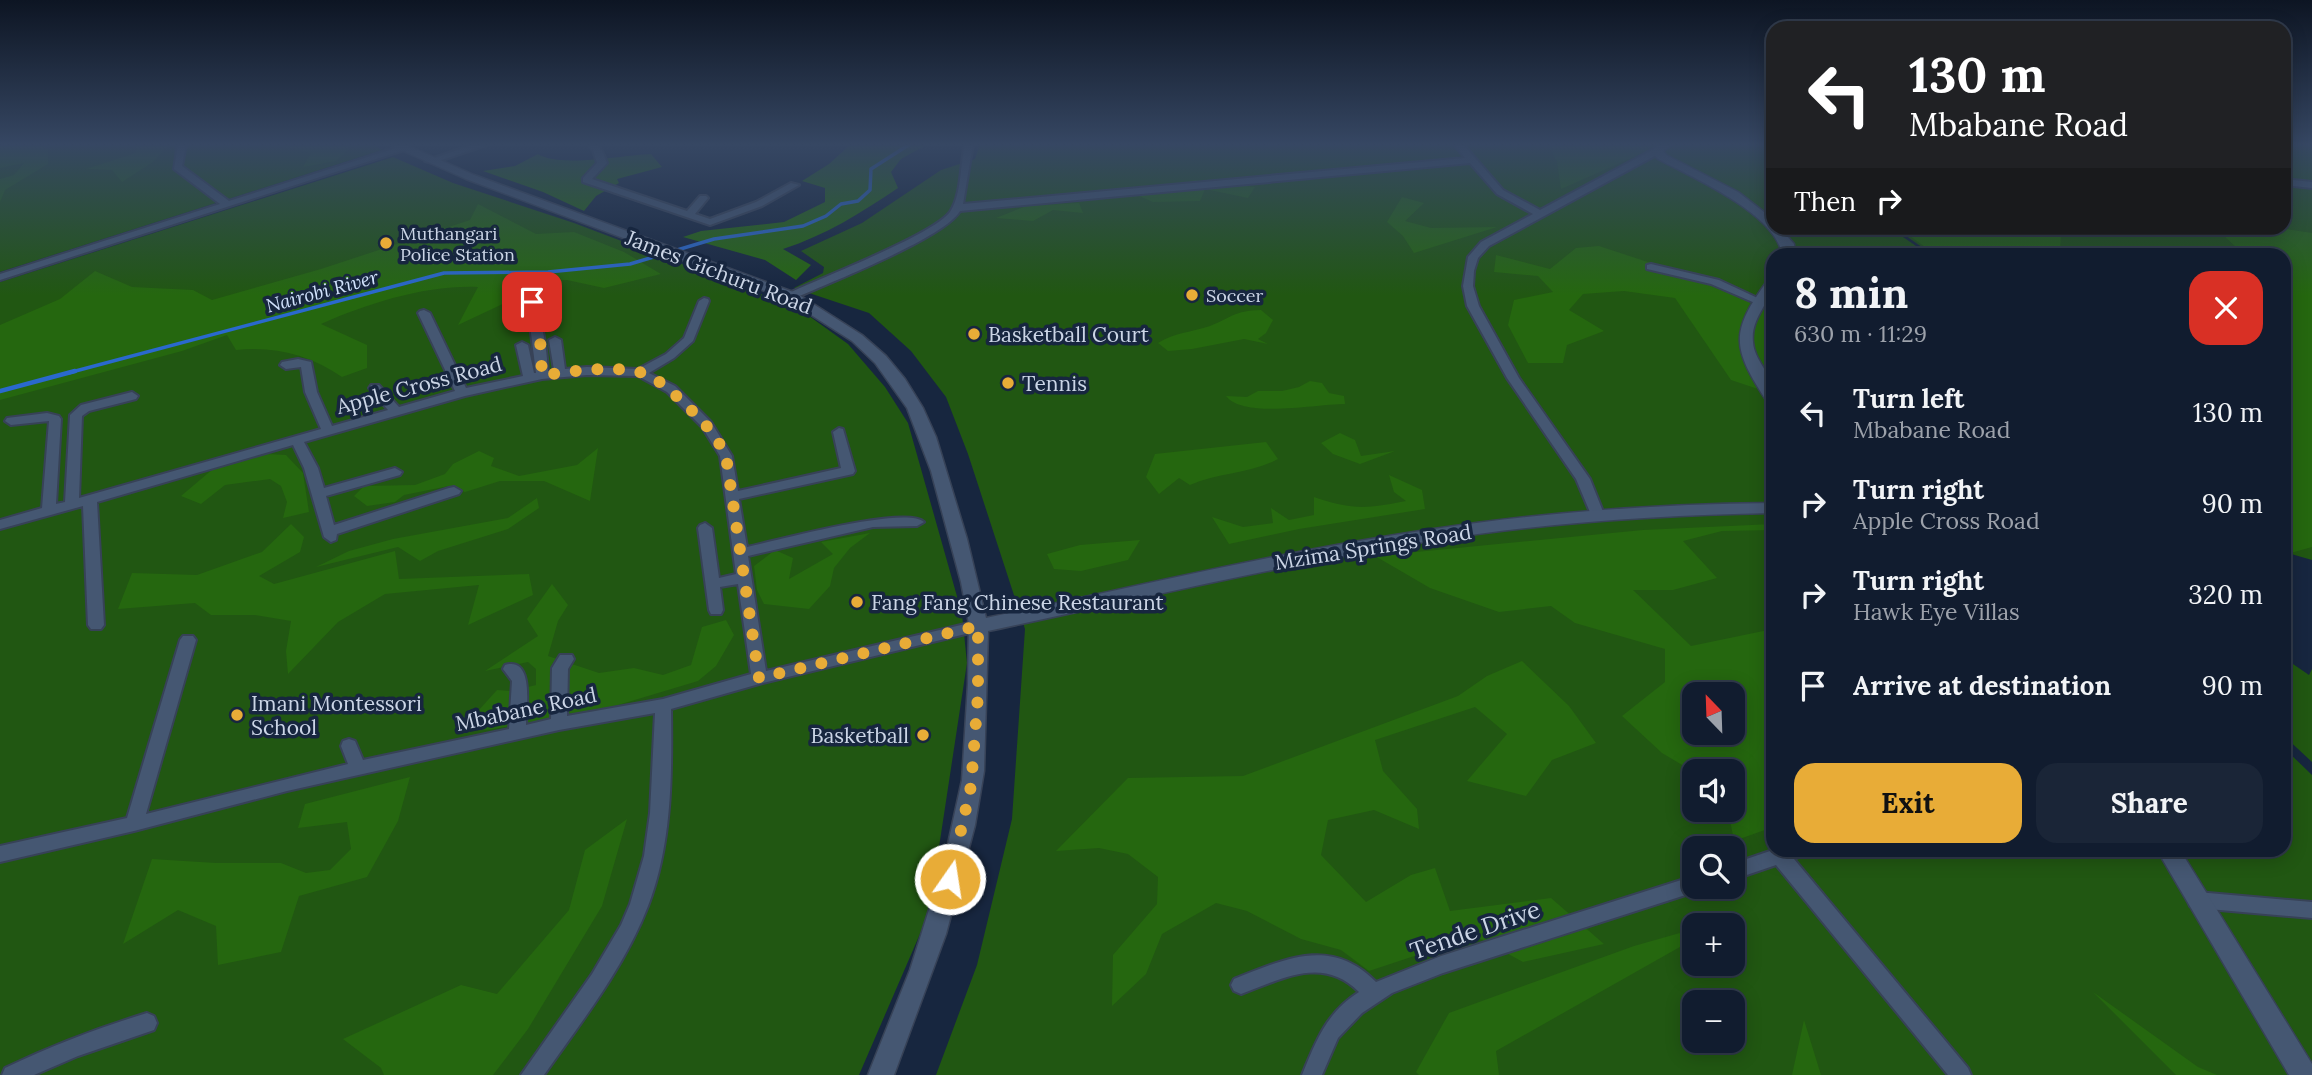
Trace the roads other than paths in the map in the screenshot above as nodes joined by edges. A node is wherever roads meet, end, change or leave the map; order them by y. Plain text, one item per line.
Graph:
1 (213, 194) edge
2 (260, 194) edge
3 (517, 194) edge
4 (627, 194) edge
5 (777, 194) edge
6 (959, 194) edge
7 (1104, 194) edge
8 (1504, 194) edge
9 (1574, 194) edge
10 (1732, 194) edge
11 (703, 198) dead end
12 (228, 205) junction
13 (956, 208) junction
14 (1538, 213) junction
15 (688, 215) junction
16 (1766, 220) edge
17 (1651, 267) dead end
18 (0, 278) edge
19 (519, 286) dead end
20 (1766, 292) edge
21 (791, 296) junction
22 (704, 301) dead end
23 (1759, 301) junction
24 (424, 313) dead end
25 (555, 340) dead end
26 (522, 345) dead end
27 (286, 365) dead end
28 (560, 373) junction
29 (640, 373) junction
30 (535, 377) junction
31 (1766, 387) edge
32 (374, 388) dead end
33 (462, 393) junction
34 (132, 396) dead end
35 (396, 412) junction
36 (10, 421) dead end
37 (328, 432) junction
38 (839, 432) dead end
39 (297, 441) junction
40 (395, 472) dead end
41 (454, 491) dead end
42 (318, 494) junction
43 (732, 496) junction
44 (90, 500) junction
45 (72, 505) junction
46 (1766, 508) edge
47 (49, 512) junction
48 (1597, 514) junction
49 (917, 522) dead end
50 (0, 525) edge
51 (705, 528) dead end
52 (741, 553) junction
53 (745, 577) junction
54 (712, 584) junction
55 (716, 610) dead end
56 (96, 625) dead end
57 (978, 626) junction
58 (188, 640) dead end
59 (566, 659) dead end
60 (511, 669) dead end
61 (759, 678) junction
62 (663, 705) junction
63 (559, 724) junction
64 (517, 734) junction
65 (349, 746) dead end
66 (358, 769) junction
67 (134, 824) junction
68 (0, 854) edge
69 (1777, 857) edge
70 (1792, 857) edge
71 (2172, 857) edge
72 (1745, 868) edge
73 (1682, 888) edge
74 (2197, 900) junction
75 (2312, 910) edge
76 (1241, 985) dead end
77 (1374, 994) junction
78 (147, 1023) dead end
79 (12, 1075) edge
80 (531, 1075) edge
81 (881, 1075) edge
82 (1312, 1075) edge
83 (1961, 1075) edge
84 (2304, 1075) edge

1 - 12 street
2 - 12 street
3 - 21 main road, James Gichuru Road
4 - 15 street
5 - 15 street
6 - 13 street
7 - 13 street
8 - 14 street
9 - 14 street
10 - 16 main road
11 - 15 street
12 - 18 street
13 - 21 street
14 - 48 street
17 - 23 street
19 - 30 street
20 - 23 main road
21 - 57 main road, James Gichuru Road
22 - 29 street
23 - 31 main road
24 - 33 street
25 - 28 street
26 - 30 street
27 - 37 street
28 - 29 street, Apple Cross Road
28 - 30 street, Apple Cross Road
29 - 43 street, Apple Cross Road
30 - 33 street, Apple Cross Road
32 - 35 street
33 - 35 street, Apple Cross Road
34 - 45 street
35 - 37 street, Apple Cross Road
36 - 47 street
37 - 39 street, Apple Cross Road
38 - 43 street
39 - 42 street
39 - 44 street, Apple Cross Road
40 - 42 street
41 - 42 street
43 - 52 street, Apple Cross Road
44 - 45 street, Apple Cross Road
44 - 56 street
45 - 47 street, Apple Cross Road
46 - 48 main road, Mzima Springs Road
47 - 50 street, Apple Cross Road
48 - 57 main road, Mzima Springs Road
49 - 52 street
51 - 54 street
52 - 53 street, Apple Cross Road
53 - 54 street
53 - 61 street, Apple Cross Road
54 - 55 street
57 - 61 street, Mbabane Road
57 - 81 main road, James Gichuru Road
58 - 67 street
59 - 63 street
60 - 64 street
61 - 62 street, Mbabane Road
62 - 63 street, Mbabane Road
62 - 80 street
63 - 64 street, Mbabane Road
64 - 66 street, Mbabane Road
65 - 66 street
66 - 67 street, Mbabane Road
67 - 68 street, Mbabane Road
69 - 72 street
70 - 83 street
71 - 74 main road
73 - 77 street, Tende Drive
74 - 75 street
74 - 84 main road
76 - 77 street
77 - 82 street, Tende Drive
78 - 79 street

